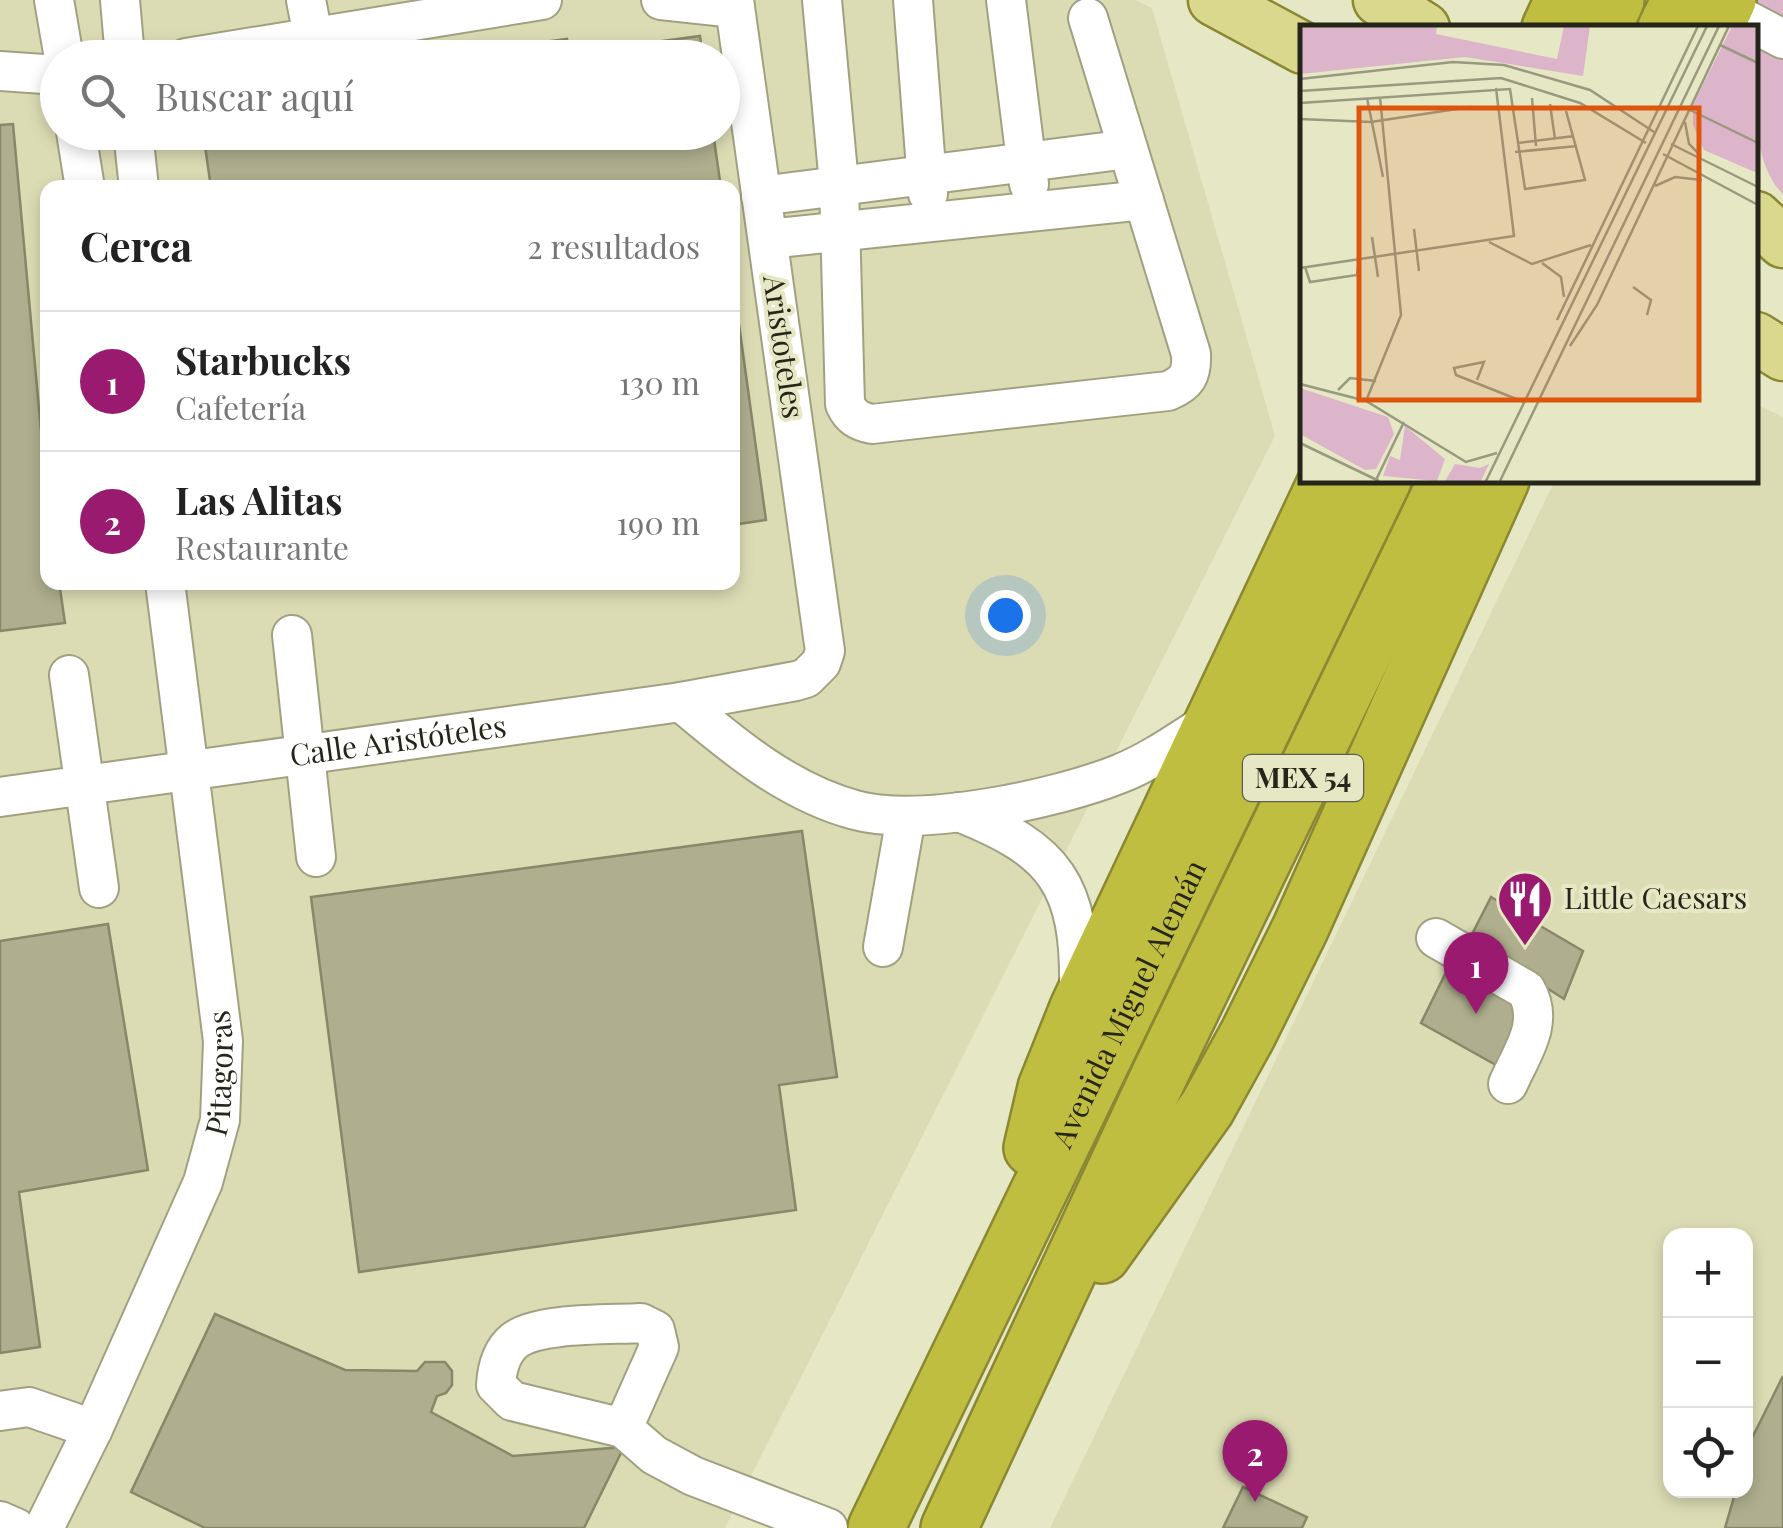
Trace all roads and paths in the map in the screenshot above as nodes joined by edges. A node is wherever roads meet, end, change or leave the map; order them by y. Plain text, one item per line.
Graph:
1 (54, 0) edge
2 (120, 0) edge
3 (542, 0) edge
4 (661, 0) edge
5 (822, 0) edge
6 (913, 0) edge
7 (1006, 0) edge
8 (1214, 0) edge
9 (1378, 0) edge
10 (1563, 0) edge
11 (1616, 0) edge
12 (735, 4) edge
13 (439, 8) edge
14 (1712, 9) edge
15 (310, 18) edge
16 (1088, 18) dead end
17 (1419, 25) edge
18 (1551, 25) edge
19 (1604, 25) edge
20 (1673, 25) edge
21 (1750, 25) edge
22 (1758, 28) edge
23 (1783, 39) edge
24 (61, 40) edge
25 (123, 40) edge
26 (242, 40) edge
27 (740, 40) edge
28 (740, 41) edge
29 (1300, 46) edge
30 (0, 71) edge
31 (40, 74) edge
32 (1128, 149) junction
33 (79, 150) edge
34 (135, 150) edge
35 (1026, 160) junction
36 (926, 173) junction
37 (84, 180) edge
38 (138, 180) edge
39 (839, 184) junction
40 (761, 196) junction
41 (1144, 200) junction
42 (1032, 212) junction
43 (1758, 218) edge
44 (930, 222) junction
45 (840, 231) junction
46 (768, 238) junction
47 (1783, 242) edge
48 (1758, 258) edge
49 (1783, 272) edge
50 (1758, 339) edge
51 (1783, 355) edge
52 (1758, 371) edge
53 (1783, 376) edge
54 (1326, 482) edge
55 (1382, 482) edge
56 (1446, 482) edge
57 (1500, 482) edge
58 (166, 590) edge
59 (292, 634) dead end
60 (69, 675) dead end
61 (796, 681) joint
62 (681, 702) junction
63 (1218, 716) junction
64 (304, 754) junction
65 (190, 770) junction
66 (84, 785) junction
67 (1, 797) edge
68 (0, 807) edge
69 (959, 812) junction
70 (906, 817) junction
71 (316, 856) dead end
72 (100, 888) dead end
73 (1436, 938) dead end
74 (884, 947) dead end
75 (1092, 1030) junction
76 (1508, 1084) dead end
77 (1044, 1328) junction
78 (0, 1411) edge
79 (623, 1428) dead end
80 (93, 1429) junction
81 (0, 1521) edge
82 (16, 1528) edge
83 (44, 1528) edge
84 (828, 1528) edge
85 (876, 1528) edge
86 (949, 1528) edge

1 - 24 lane
2 - 25 lane
3 - 13 lane
4 - 12 lane
5 - 39 lane
6 - 36 lane
7 - 35 lane
8 - 29 main road
9 - 17 main road
10 - 18 highway
11 - 19 highway
12 - 27 lane, Aristoteles
13 - 15 lane
14 - 20 highway
14 - 21 lane
15 - 26 lane
16 - 32 lane
22 - 23 lane
28 - 40 lane, Aristoteles
30 - 31 lane
32 - 35 lane
32 - 41 lane
33 - 37 lane
34 - 38 lane
35 - 36 lane
35 - 42 lane
36 - 39 lane
36 - 44 lane
39 - 40 lane
39 - 45 lane
40 - 46 lane, Aristoteles
41 - 42 lane
41 - 45 lane
42 - 44 lane
43 - 47 main road
44 - 45 lane
45 - 46 lane
46 - 61 lane, Aristoteles
48 - 49 main road
50 - 51 main road
52 - 53 main road
54 - 63 highway
55 - 75 highway, Avenida Miguel Alemán / MEX 54
56 - 77 highway, Avenida Miguel Alemán / MEX 54
57 - 77 highway
58 - 65 lane, Pitagoras
59 - 64 lane
60 - 66 lane
61 - 62 lane, Calle Aristóteles
62 - 64 lane, Calle Aristóteles
62 - 70 lane
63 - 69 lane
63 - 75 highway
64 - 65 lane, Calle Aristóteles
64 - 71 lane
65 - 66 lane, Calle Aristóteles
65 - 80 lane, Pitagoras
66 - 67 lane, Calle Aristóteles
66 - 72 lane
67 - 68 lane
69 - 70 lane
69 - 75 lane
70 - 74 lane
73 - 76 lane
75 - 85 highway
77 - 86 highway, Avenida Miguel Alemán / MEX 54
78 - 80 lane
79 - 84 lane
80 - 83 lane, Pitagoras
81 - 82 lane

